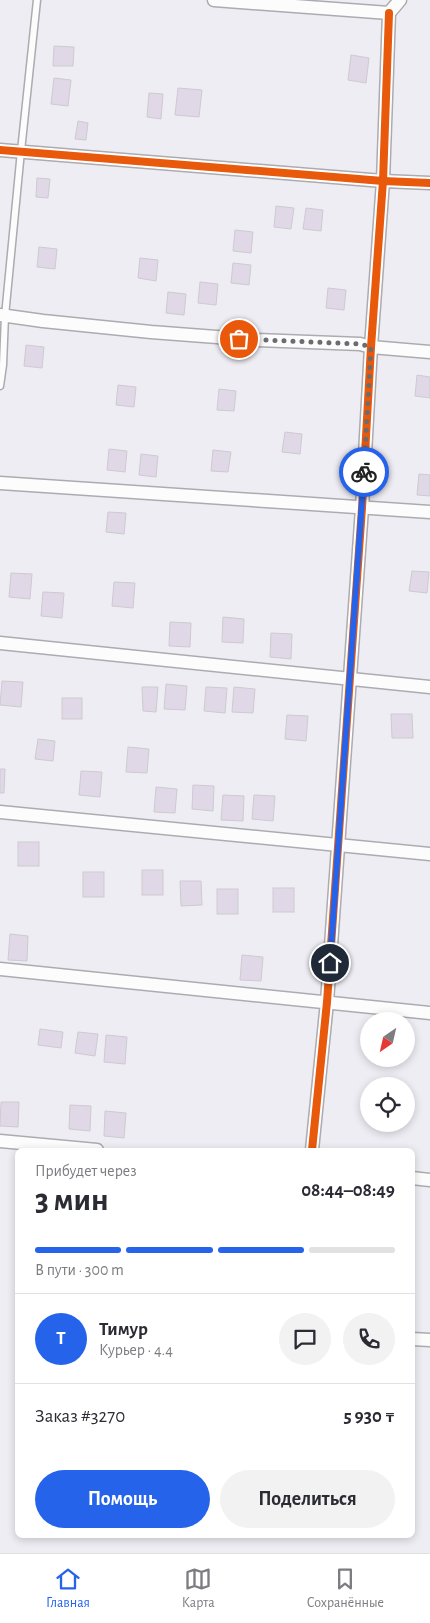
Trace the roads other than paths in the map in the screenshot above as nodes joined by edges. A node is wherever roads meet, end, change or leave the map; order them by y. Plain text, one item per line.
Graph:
1 (37, 0) edge
2 (214, 0) edge
3 (400, 0) edge
4 (389, 13) junction
5 (0, 150) edge
6 (21, 151) junction
7 (383, 180) junction
8 (430, 183) edge
9 (3, 315) edge
10 (371, 347) junction
11 (430, 352) edge
12 (0, 386) edge
13 (0, 483) edge
14 (362, 508) junction
15 (430, 512) edge
16 (0, 644) edge
17 (350, 679) junction
18 (430, 687) edge
19 (0, 812) edge
20 (338, 845) junction
21 (430, 854) edge
22 (0, 969) edge
23 (328, 1002) junction
24 (430, 1013) edge
25 (0, 1141) edge
26 (76, 1148) edge
27 (312, 1148) edge
28 (415, 1178) edge
29 (430, 1180) edge
30 (415, 1339) edge
31 (430, 1340) edge

1 - 6 lane
2 - 4 street
3 - 4 street
4 - 7 street
5 - 6 street
6 - 7 street
6 - 9 lane
7 - 8 street
7 - 10 street
9 - 10 street
9 - 12 lane
10 - 11 street
10 - 14 street
13 - 14 street
14 - 15 street
14 - 17 street
16 - 17 street
17 - 18 street
17 - 20 street
19 - 20 street
20 - 21 street
20 - 23 street
22 - 23 street
23 - 24 street
23 - 27 street
25 - 26 street
28 - 29 street
30 - 31 street

